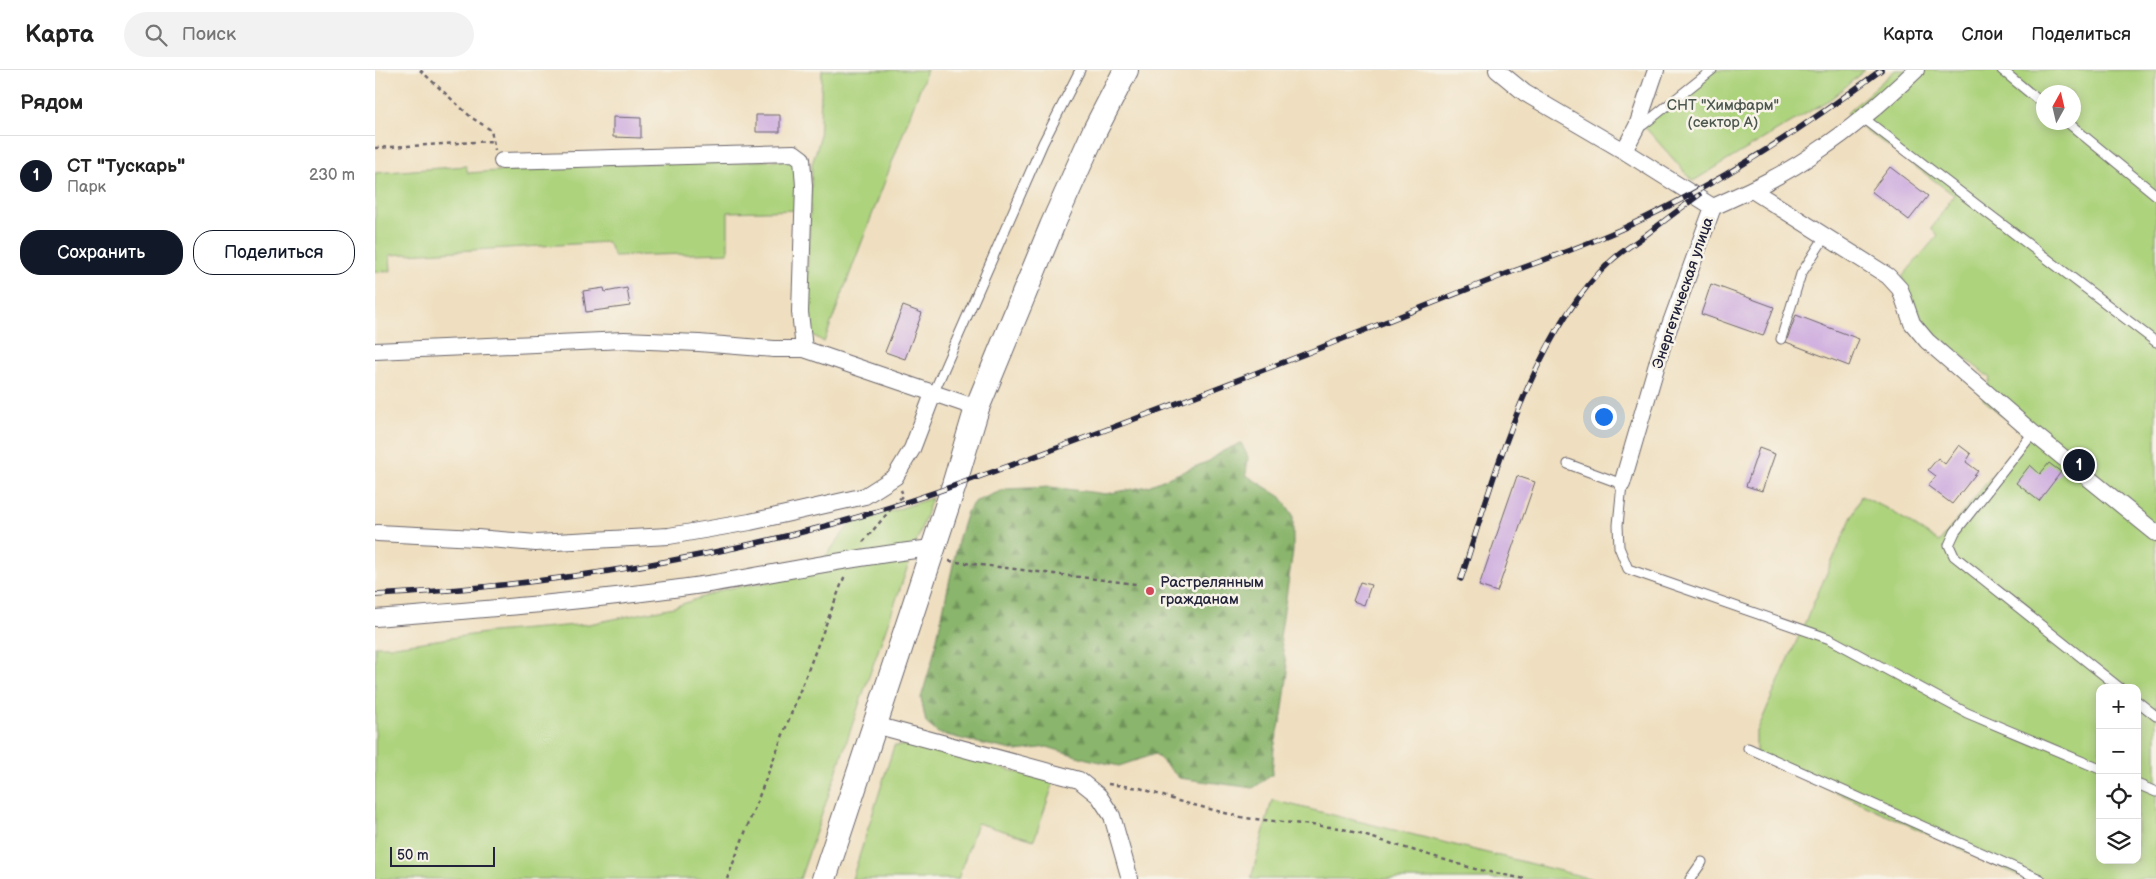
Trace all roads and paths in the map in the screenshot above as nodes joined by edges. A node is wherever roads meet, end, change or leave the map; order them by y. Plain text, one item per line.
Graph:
1 (420, 70) edge
2 (1080, 70) edge
3 (1125, 70) edge
4 (1497, 70) edge
5 (1656, 70) edge
6 (1712, 70) edge
7 (1916, 70) edge
8 (2002, 70) edge
9 (2036, 98) edge
10 (1862, 117) junction
11 (1637, 126) junction
12 (2077, 130) edge
13 (493, 141) junction
14 (375, 148) edge
15 (1624, 151) junction
16 (502, 161) joint
17 (1752, 190) junction
18 (2156, 195) edge
19 (1713, 207) junction
20 (1826, 235) junction
21 (1781, 339) dead end
22 (2156, 342) edge
23 (804, 348) junction
24 (375, 351) edge
25 (933, 394) junction
26 (977, 408) junction
27 (2033, 434) junction
28 (1568, 464) dead end
29 (895, 477) junction
30 (1622, 484) junction
31 (377, 533) dead end
32 (2156, 533) edge
33 (931, 554) junction
34 (851, 558) junction
35 (1136, 584) dead end
36 (375, 618) edge
37 (2115, 684) edge
38 (2141, 704) edge
39 (2156, 716) edge
40 (875, 725) junction
41 (1748, 748) dead end
42 (2096, 766) edge
43 (1106, 784) dead end
44 (2141, 786) edge
45 (2156, 792) edge
46 (1703, 862) dead end
47 (727, 879) edge
48 (824, 879) edge
49 (1130, 879) edge
50 (1525, 879) edge
51 (1690, 879) edge
52 (2040, 879) edge

1 - 13 path
2 - 25 lane
3 - 26 main road
4 - 15 street, Энергетическая улица
5 - 11 street
6 - 11 lane
7 - 10 street
8 - 9 lane
10 - 17 street
10 - 22 lane
11 - 15 street
12 - 18 lane
13 - 14 path
13 - 16 path
15 - 19 street, Энергетическая улица
16 - 23 street
17 - 19 street
17 - 20 street
19 - 30 street, Энергетическая улица
20 - 21 lane
20 - 27 street
23 - 24 street
23 - 25 street
25 - 26 street
25 - 29 street
26 - 33 main road
27 - 32 street
27 - 37 lane
28 - 30 lane
29 - 31 street
29 - 34 path
30 - 42 lane
33 - 34 street
33 - 35 path
33 - 40 main road
34 - 36 street
34 - 47 path
38 - 39 lane
40 - 48 main road
40 - 49 street
41 - 52 lane
43 - 50 path
44 - 45 lane
46 - 51 lane

